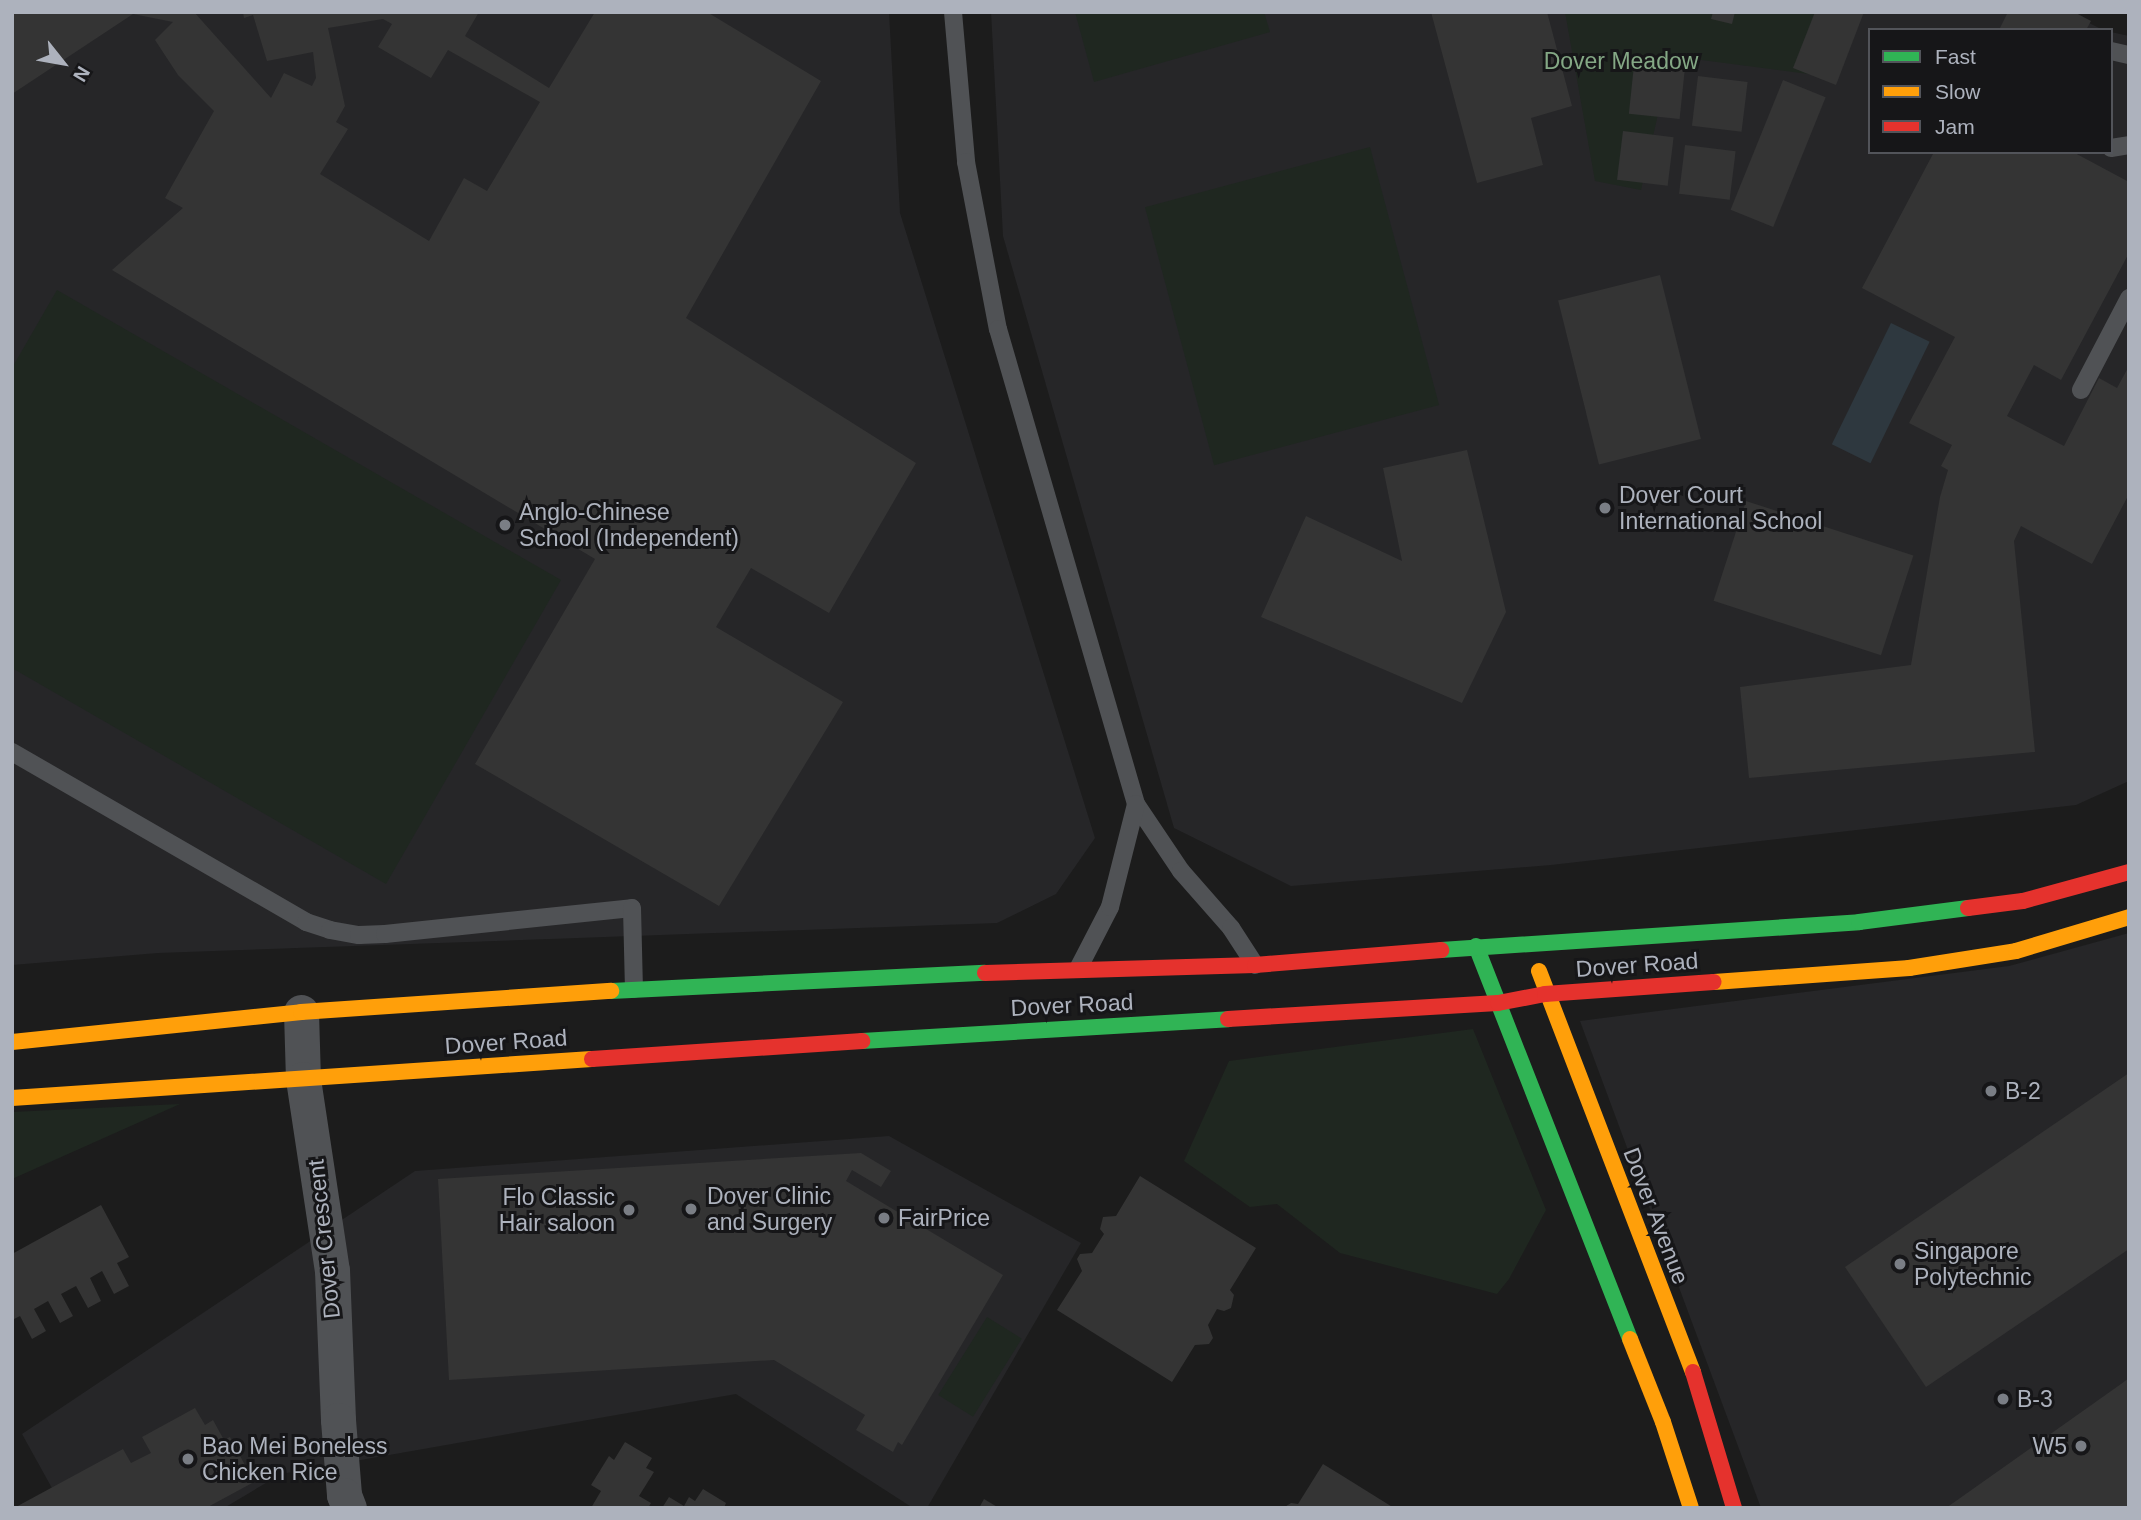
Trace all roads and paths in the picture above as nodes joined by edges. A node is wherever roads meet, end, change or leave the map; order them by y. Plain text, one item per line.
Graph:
1 (953, 12) edge
2 (2129, 298) edge
3 (2081, 390) dead end
4 (12, 752) edge
5 (1136, 804) junction
6 (2129, 872) edge
7 (2129, 917) edge
8 (1531, 942) junction
9 (1476, 946) junction
10 (1255, 965) junction
11 (1078, 969) junction
12 (634, 989) junction
13 (1545, 994) junction
14 (1498, 1003) junction
15 (301, 1012) junction
16 (12, 1042) edge
17 (303, 1079) junction
18 (12, 1098) edge
19 (349, 1508) edge
20 (1691, 1508) edge
21 (1734, 1508) edge

1 - 5 lane
2 - 3 lane
4 - 12 lane
5 - 10 lane
5 - 11 lane
6 - 8 street, Dover Road
7 - 13 street, Dover Road
8 - 9 street, Dover Road
8 - 13 street, Dover Avenue
9 - 10 street, Dover Road
9 - 14 street
10 - 11 street, Dover Road
11 - 12 street, Dover Road
12 - 15 street, Dover Road
13 - 14 street, Dover Road
13 - 21 street, Dover Avenue
14 - 17 street, Dover Road
14 - 20 street
15 - 16 street, Dover Road
15 - 17 street, Dover Crescent
17 - 18 street, Dover Road
17 - 19 street, Dover Crescent

